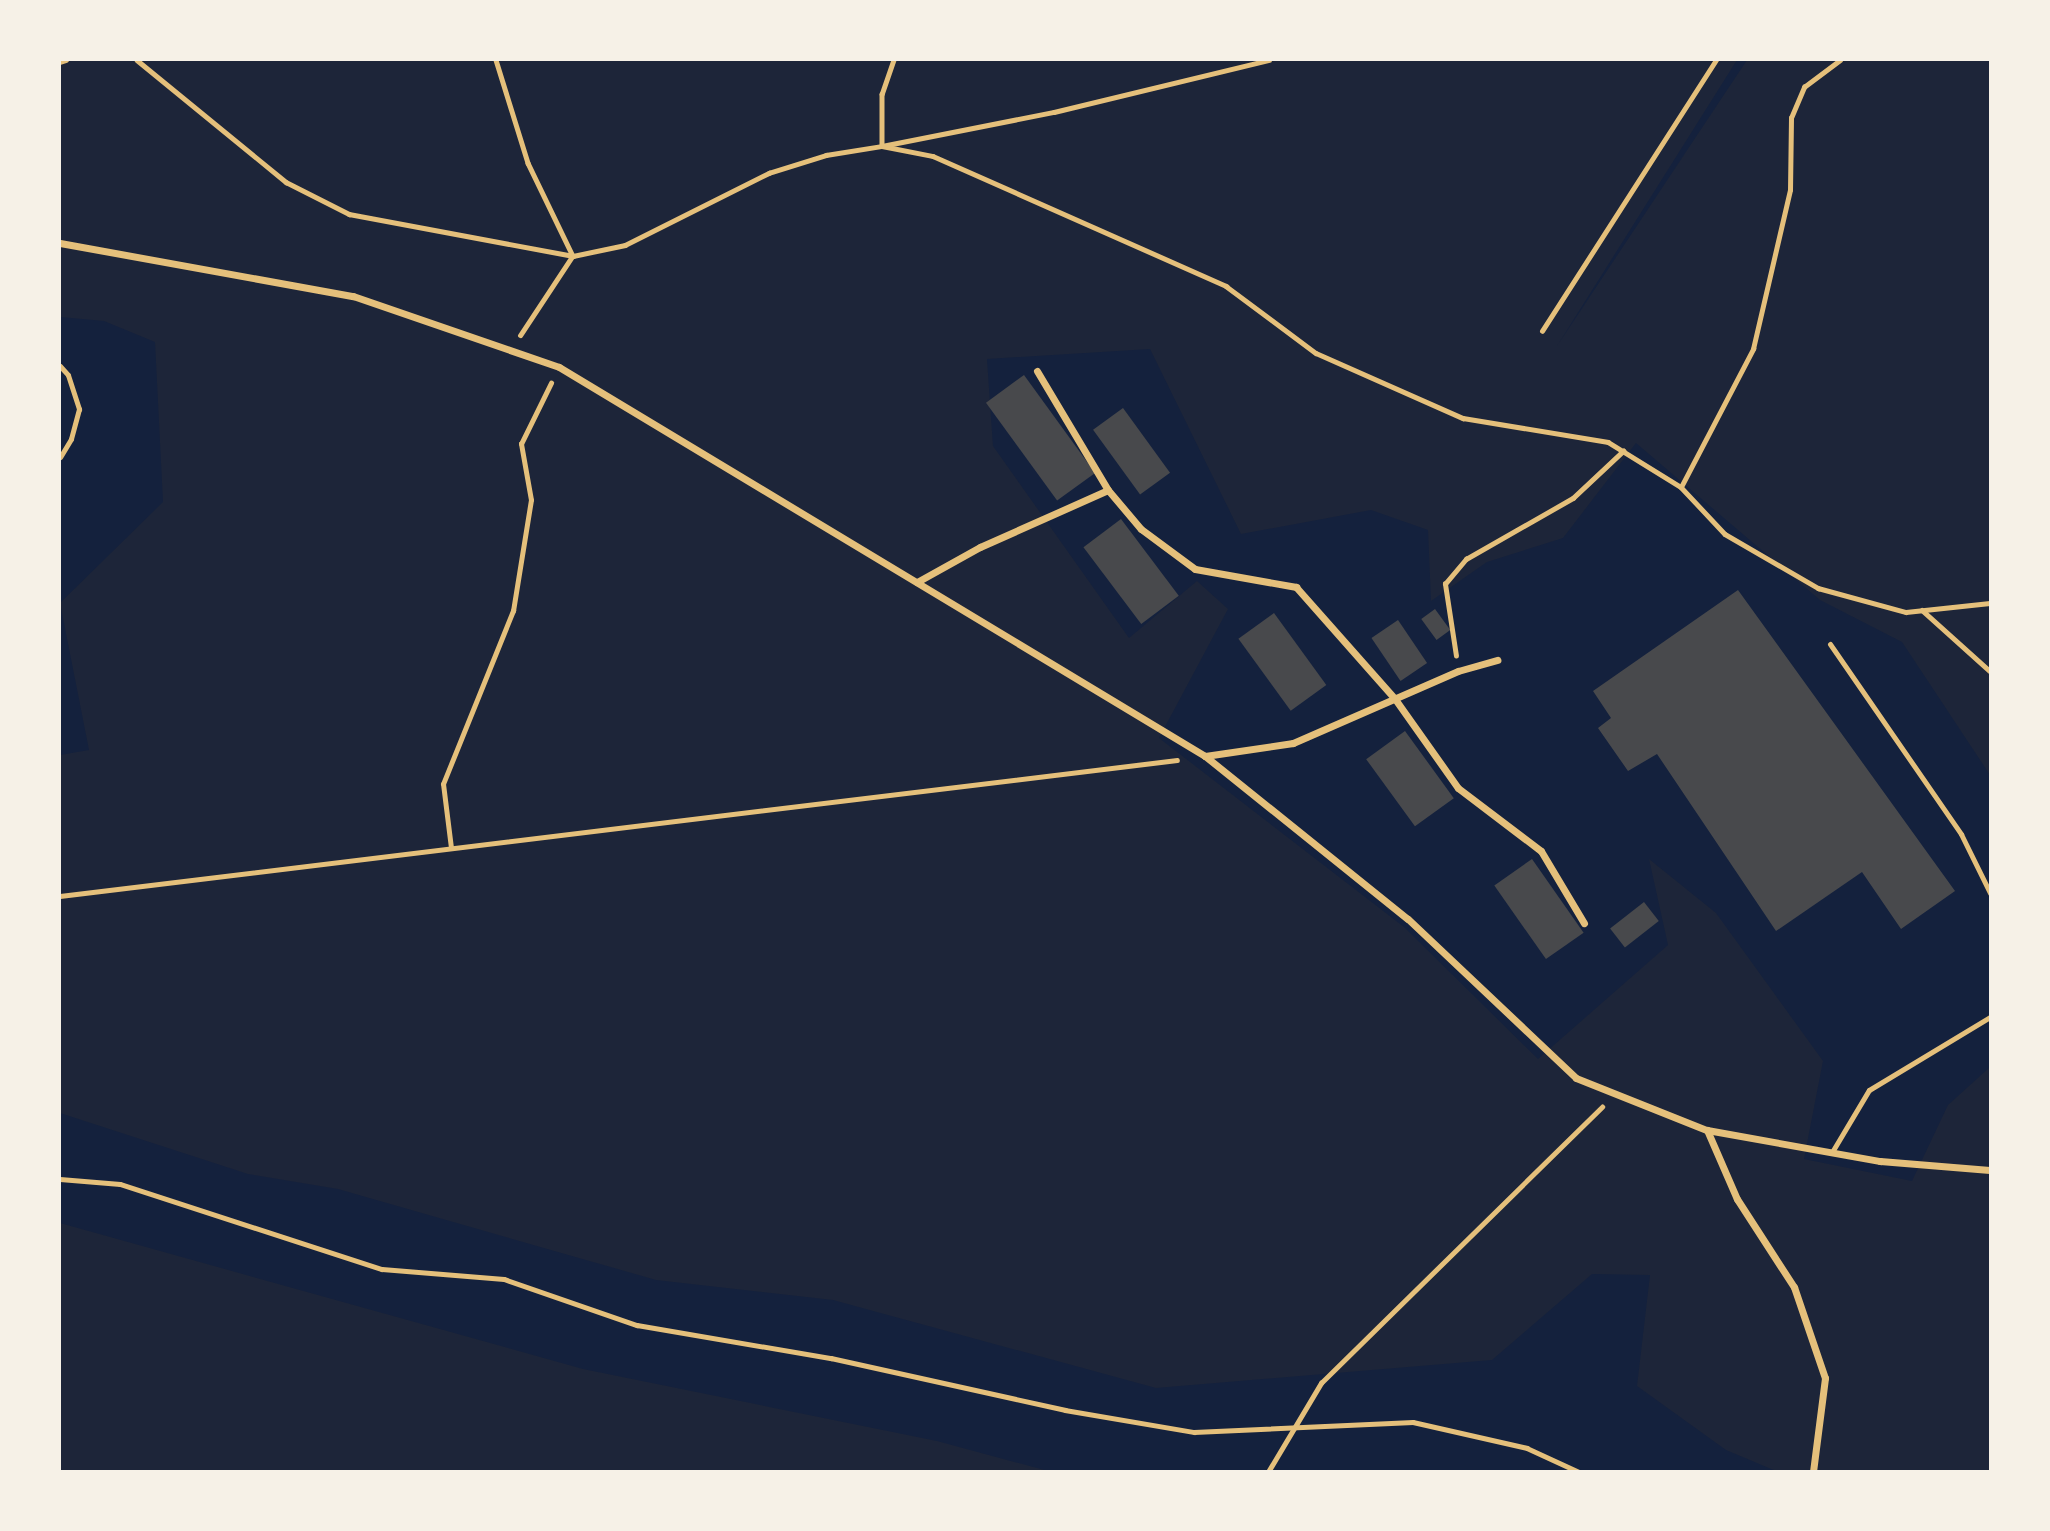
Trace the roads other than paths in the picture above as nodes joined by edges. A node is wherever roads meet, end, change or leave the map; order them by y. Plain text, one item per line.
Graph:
1 (60, 243) edge
2 (60, 366) edge
3 (1037, 371) dead end
4 (60, 457) edge
5 (1108, 490) junction
6 (917, 582) junction
7 (1830, 644) dead end
8 (1497, 660) dead end
9 (1395, 699) junction
10 (1205, 756) junction
11 (1990, 893) edge
12 (1584, 923) dead end
13 (1990, 1017) edge
14 (1707, 1130) junction
15 (1832, 1152) junction
16 (1990, 1171) edge
17 (1813, 1472) edge

1 - 6 street
2 - 4 lane
3 - 5 street
5 - 6 street
5 - 9 street
6 - 10 street
7 - 11 lane
8 - 9 street
9 - 10 street
9 - 12 street
10 - 14 street
13 - 15 lane
14 - 15 street
14 - 17 street
15 - 16 street

